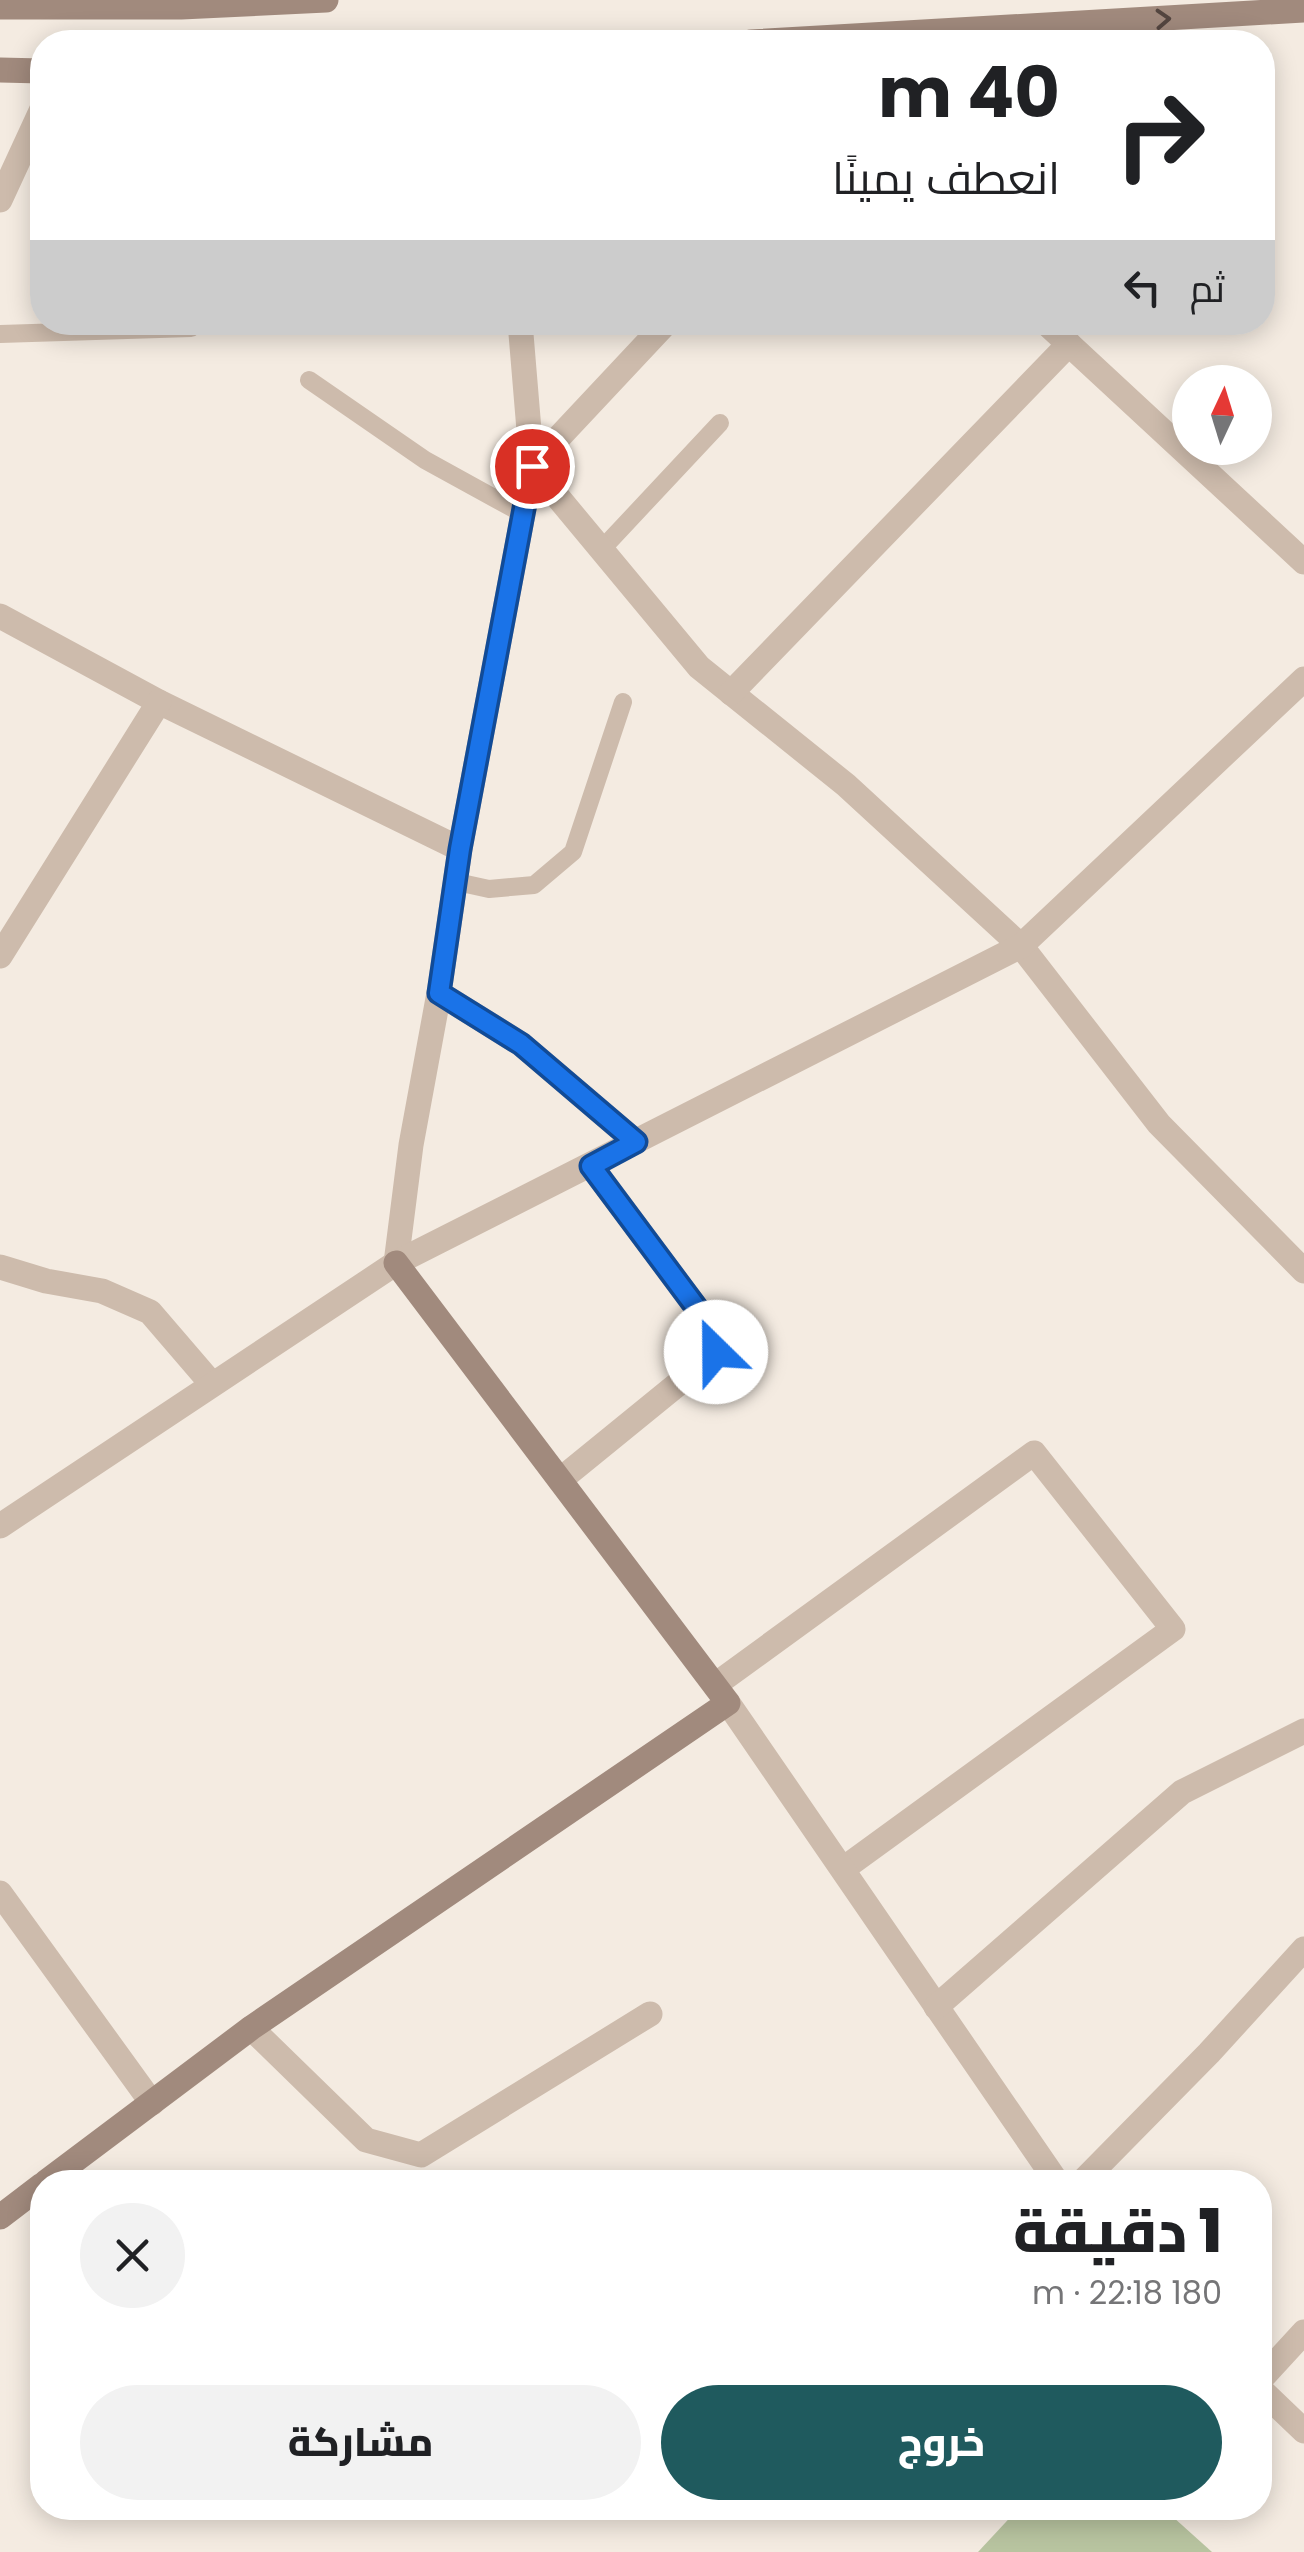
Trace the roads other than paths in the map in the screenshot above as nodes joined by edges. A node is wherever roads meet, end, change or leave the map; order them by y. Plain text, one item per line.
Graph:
1 (326, 0) edge
2 (0, 7) edge
3 (1304, 10) edge
4 (983, 30) edge
5 (0, 70) edge
6 (30, 71) edge
7 (30, 135) edge
8 (0, 200) edge
9 (30, 333) edge
10 (0, 334) edge
11 (521, 335) edge
12 (655, 335) edge
13 (1059, 335) edge
14 (1069, 344) junction
15 (309, 380) dead end
16 (720, 422) dead end
17 (532, 466) junction
18 (522, 514) junction
19 (602, 550) junction
20 (1304, 562) edge
21 (0, 616) edge
22 (1304, 679) edge
23 (732, 693) junction
24 (159, 702) junction
25 (623, 702) dead end
26 (460, 849) junction
27 (457, 882) junction
28 (1021, 946) junction
29 (0, 956) edge
30 (439, 993) junction
31 (636, 1142) junction
32 (591, 1166) junction
33 (396, 1263) junction
34 (0, 1267) edge
35 (1304, 1271) edge
36 (211, 1383) junction
37 (560, 1480) junction
38 (0, 1526) edge
39 (722, 1694) junction
40 (1304, 1731) edge
41 (842, 1869) junction
42 (0, 1893) edge
43 (1304, 1949) edge
44 (936, 2007) junction
45 (650, 2014) dead end
46 (251, 2028) junction
47 (152, 2103) junction
48 (63, 2170) edge
49 (1049, 2170) edge
50 (1094, 2170) edge
51 (30, 2194) edge
52 (0, 2217) edge
53 (1304, 2332) edge
54 (1272, 2367) edge
55 (1272, 2400) edge
56 (1304, 2430) edge

1 - 2 street
4 -> 3 street
5 - 6 street
7 - 8 street
9 - 10 lane
11 - 17 street
12 - 17 street
13 - 14 street
14 - 20 street
14 - 23 street
15 - 18 lane
16 - 19 lane
17 - 18 street
17 - 19 street
18 - 26 street
19 - 23 street
21 - 24 street
22 - 28 street
23 - 28 street
24 - 26 street
24 - 29 street
25 - 27 lane
26 - 27 street
27 - 30 street
28 - 31 street
28 - 35 street
30 - 31 street
30 - 33 street
31 - 32 street
32 - 33 street
32 - 37 street
33 - 36 street
33 - 37 street
34 - 36 street
36 - 38 street
37 - 39 street
39 - 41 street
39 - 41 street
39 - 46 street
40 - 44 street
41 - 44 street
42 - 47 street
43 - 50 street
44 - 49 street
45 - 46 street
46 - 47 street
47 - 48 street
51 - 52 street
53 - 54 street
55 - 56 street

